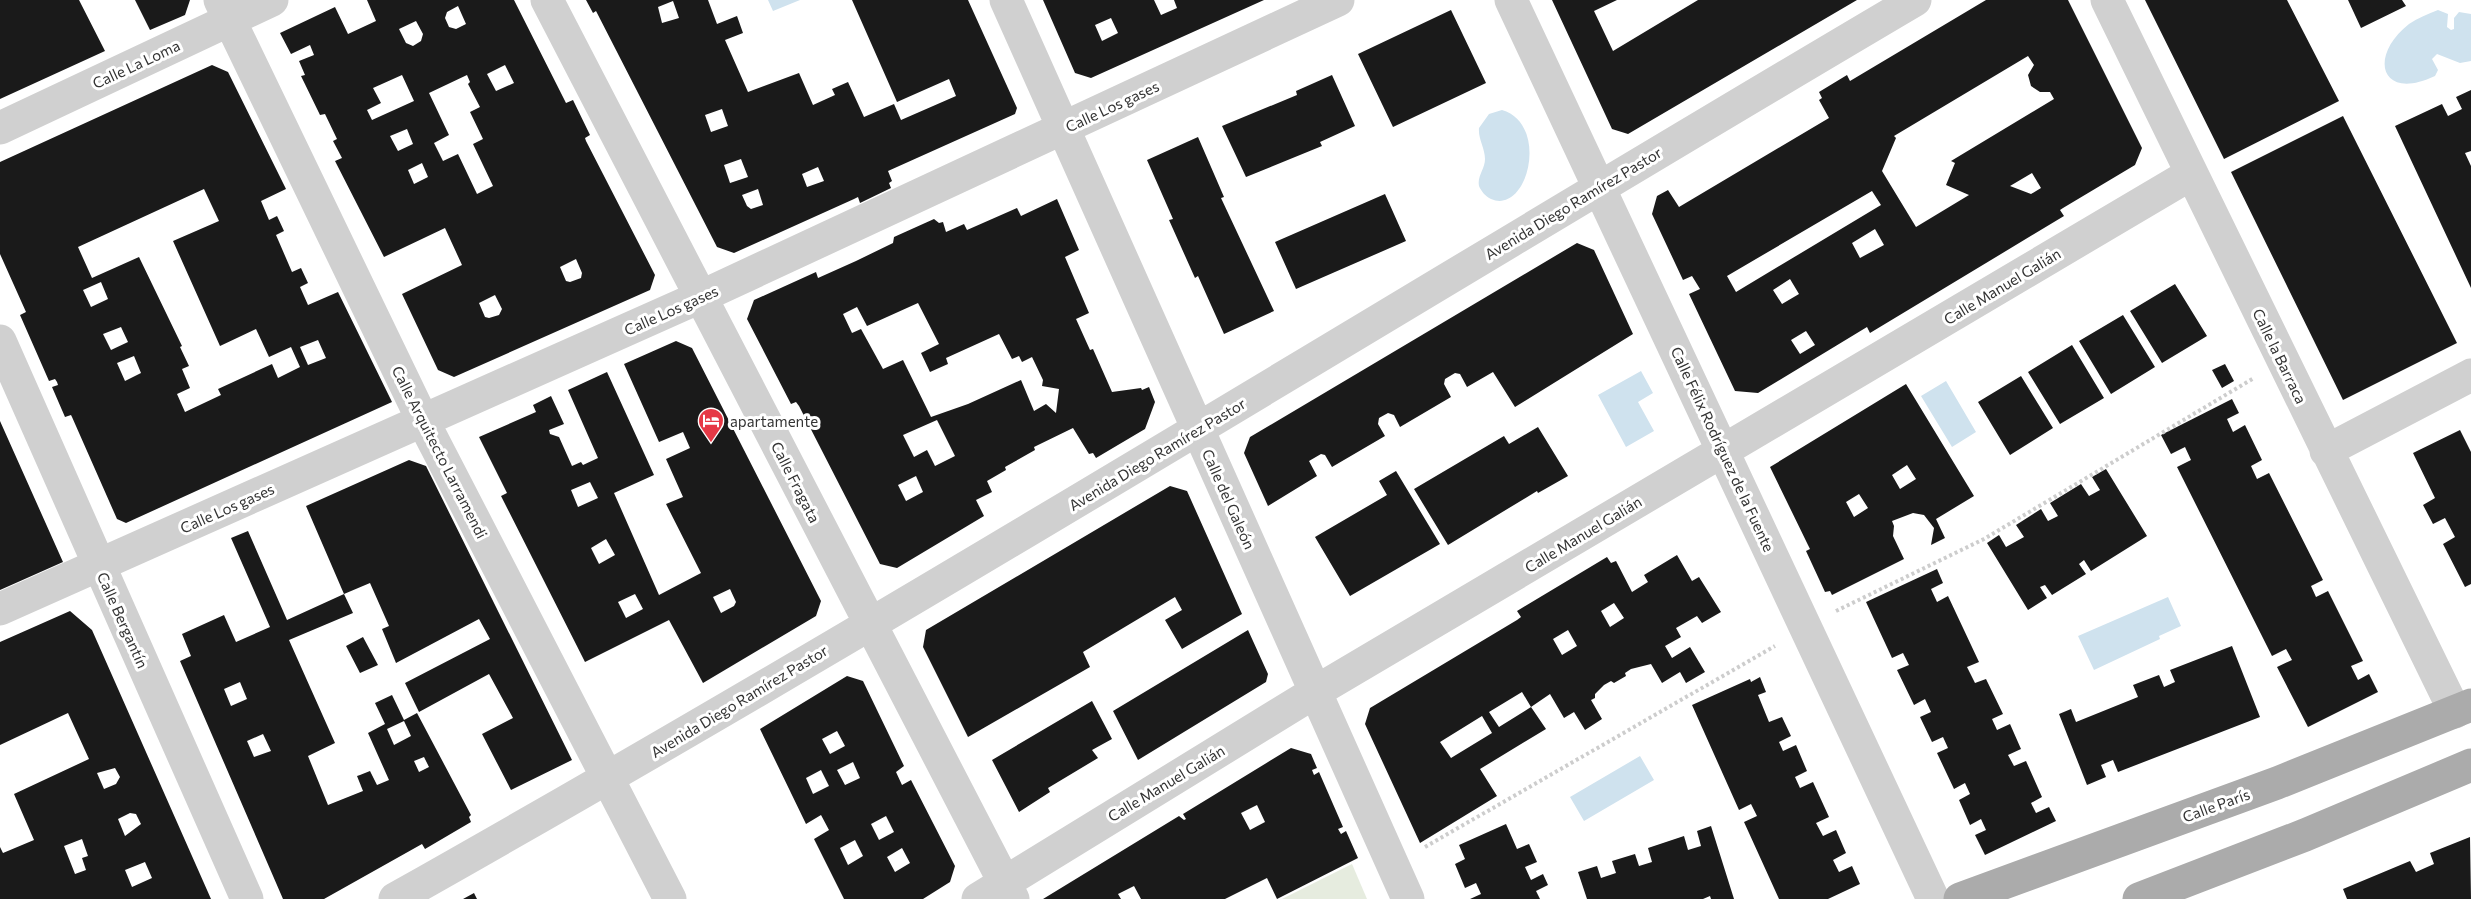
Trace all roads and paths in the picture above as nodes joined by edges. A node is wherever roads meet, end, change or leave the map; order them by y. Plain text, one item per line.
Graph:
1 (272, 0) edge
2 (547, 0) edge
3 (1006, 0) edge
4 (1338, 0) edge
5 (1511, 0) edge
6 (1915, 0) edge
7 (2107, 0) edge
8 (226, 10) edge
9 (0, 128) edge
10 (1064, 128) junction
11 (2192, 174) junction
12 (1599, 187) junction
13 (700, 297) junction
14 (0, 341) edge
15 (2471, 375) edge
16 (423, 421) junction
17 (1198, 430) junction
18 (1724, 451) junction
19 (2326, 451) junction
20 (99, 565) junction
21 (0, 609) edge
22 (870, 624) junction
23 (1315, 692) junction
24 (2463, 708) edge
25 (2471, 765) edge
26 (609, 778) junction
27 (998, 894) edge
28 (247, 899) edge
29 (395, 899) edge
30 (670, 899) edge
31 (1408, 899) edge
32 (1933, 899) edge
33 (1960, 899) edge
34 (2139, 899) edge

1 - 8 street, Calle La Loma
2 - 13 street, Calle Fragata
3 - 10 street, Calle del Galeón
4 - 10 street, Calle Los gases
5 - 12 street, Calle Félix Rodríguez de la Fuente
6 - 12 street, Avenida Diego Ramírez Pastor
7 - 11 street, Calle la Barraca
8 - 9 street, Calle La Loma
8 - 16 street, Calle Arquitecto Larramendi
10 - 13 street, Calle Los gases
10 - 17 street, Calle del Galeón
11 - 18 street, Calle Manuel Galián
11 - 19 street, Calle la Barraca
12 - 17 street, Avenida Diego Ramírez Pastor
12 - 18 street, Calle Félix Rodríguez de la Fuente
13 - 16 street, Calle Los gases
13 - 22 street, Calle Fragata
14 - 20 street, Calle Bergantín
15 - 19 street
16 - 20 street, Calle Los gases
16 - 26 street, Calle Arquitecto Larramendi
17 - 22 street, Avenida Diego Ramírez Pastor
17 - 23 street, Calle del Galeón
18 - 23 street, Calle Manuel Galián
18 - 32 street, Calle Félix Rodríguez de la Fuente
19 - 24 street, Calle la Barraca
20 - 21 street, Calle Los gases
20 - 28 street, Calle Bergantín
22 - 26 street, Avenida Diego Ramírez Pastor
22 - 27 street, Calle Fragata
23 - 27 street, Calle Manuel Galián
23 - 31 street, Calle del Galeón
24 - 33 main road, Calle París
25 - 34 main road
26 - 29 street, Avenida Diego Ramírez Pastor
26 - 30 street, Calle Arquitecto Larramendi

